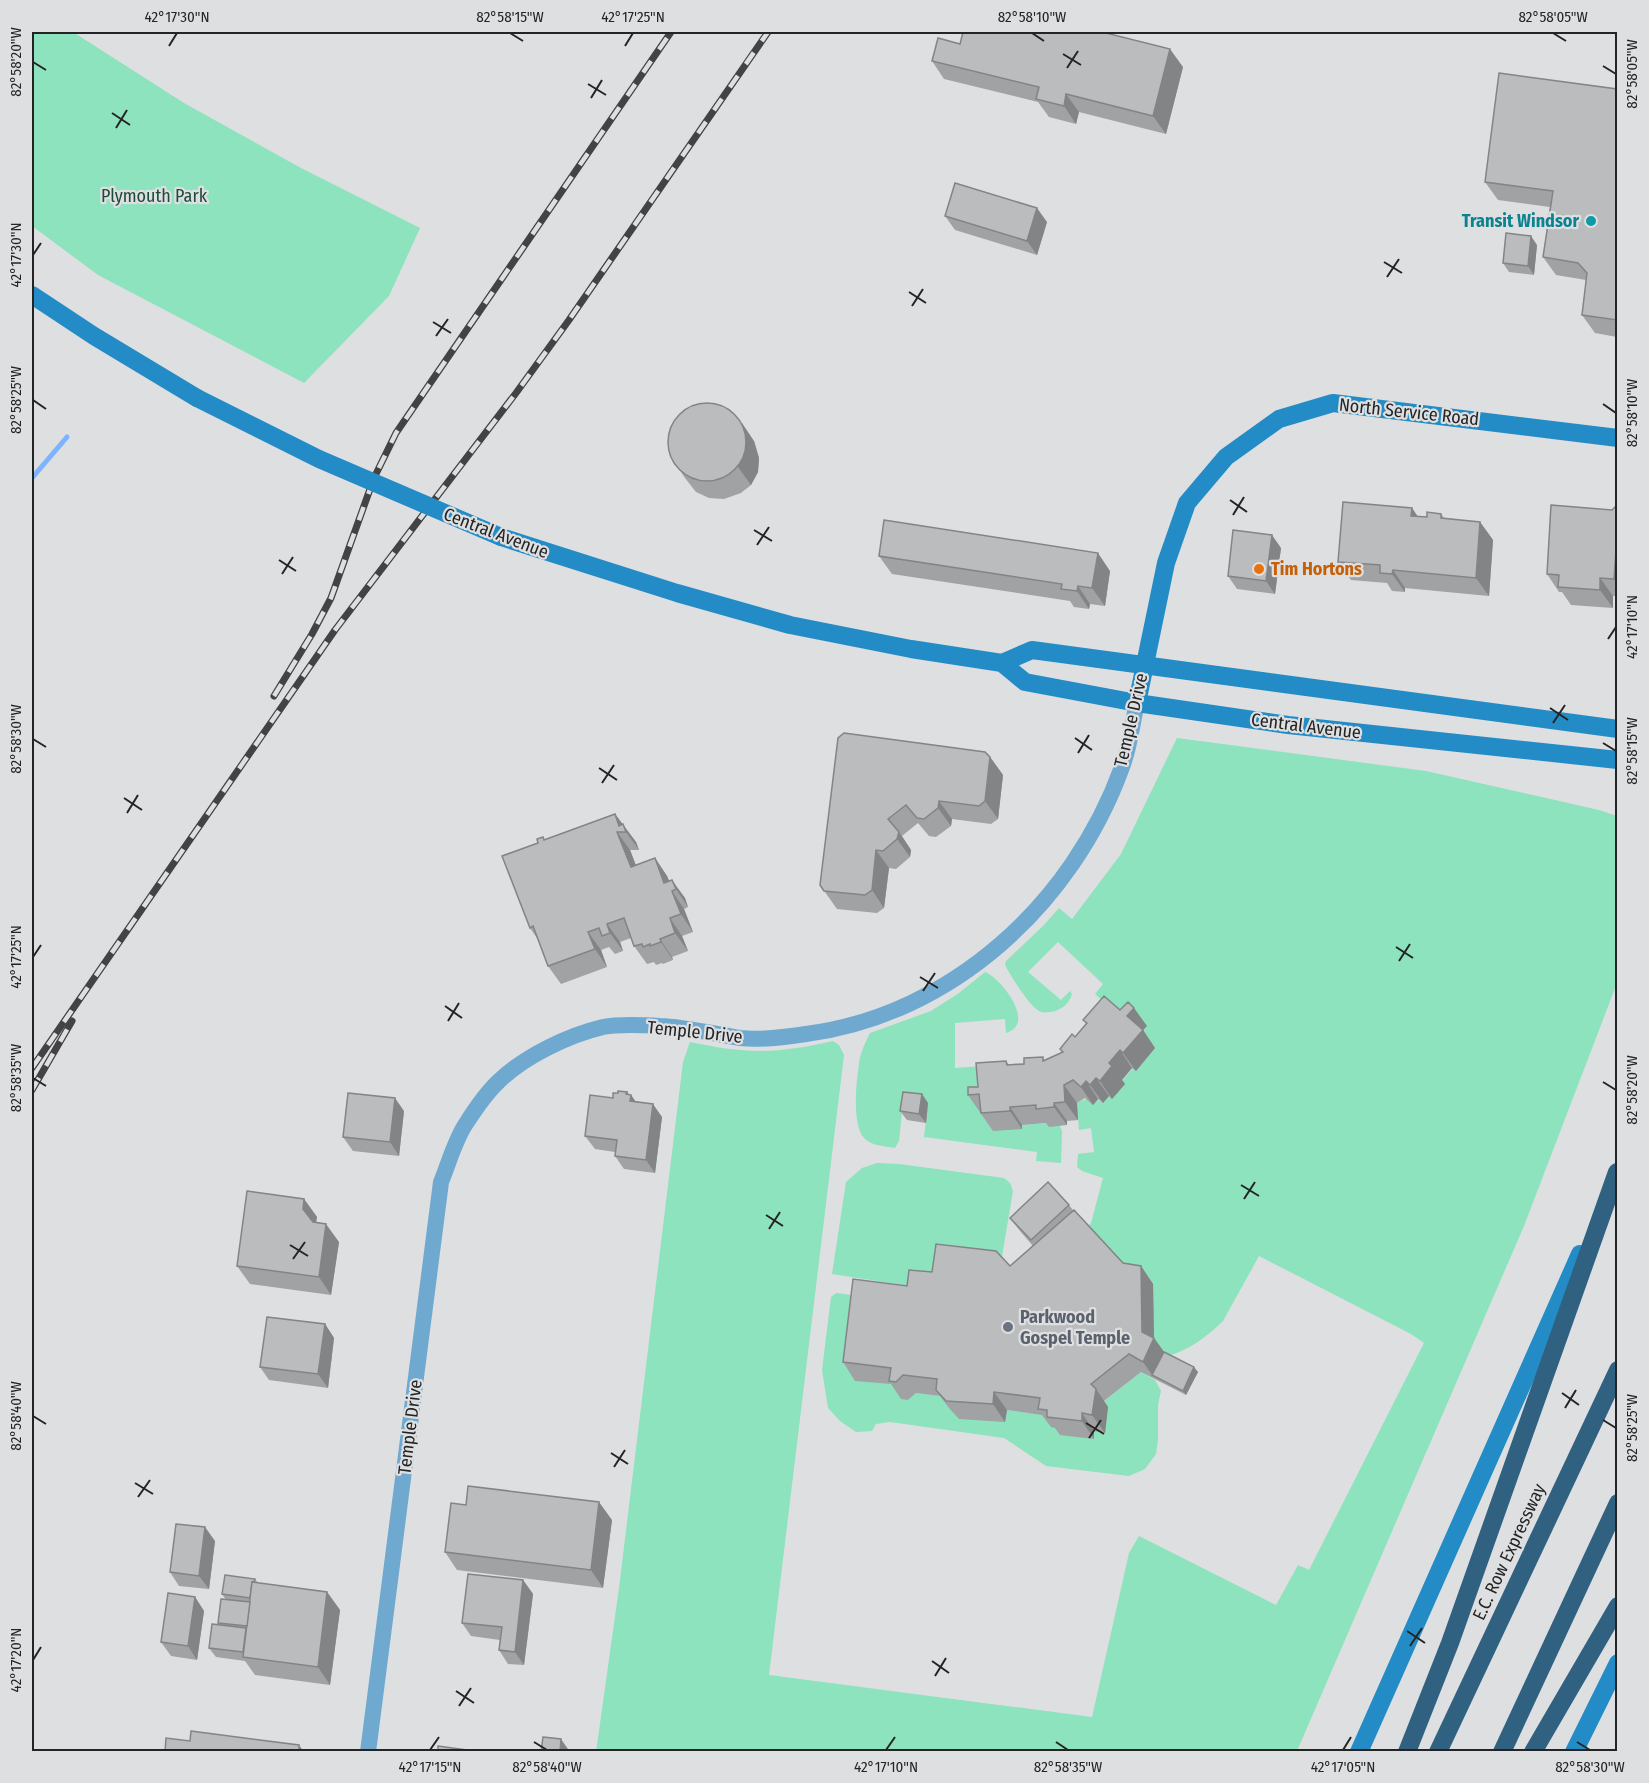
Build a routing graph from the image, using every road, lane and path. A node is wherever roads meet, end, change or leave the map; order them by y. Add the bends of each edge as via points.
1 (32, 295) edge
2 (1617, 438) edge
3 (1002, 663) junction
4 (1144, 665) junction
5 (1137, 702) junction
6 (1617, 729) edge
7 (1617, 760) edge
8 (1617, 1171) edge
9 (1617, 1370) edge
10 (1617, 1503) edge
11 (1617, 1606) edge
12 (1617, 1663) edge
13 (368, 1752) edge
14 (1359, 1752) edge
15 (1407, 1752) edge
16 (1438, 1752) edge
17 (1502, 1752) edge
18 (1533, 1752) edge
19 (1574, 1752) edge

1 - 3 street, Central Avenue, bridge via 197,398 319,459 501,537 790,625
2 - 4 street, North Service Road via 1333,403 1279,418 1227,457 1187,503 1166,563
3 - 4 street via 1032,650
3 - 5 street, Central Avenue via 1025,682
4 - 5 street, Temple Drive
4 - 6 street
5 - 7 street, Central Avenue via 1288,725
5 - 13 street, Temple Drive via 1123,766 1096,827 1064,876 1002,945 955,979 907,1006 854,1024 806,1034 743,1038 661,1026 604,1027 544,1048 499,1081 465,1123 441,1182
8 - 14 street
8 - 15 highway via 1450,1643
9 - 16 highway, E.C. Row Expressway
10 - 17 highway
11 - 18 highway
12 - 19 street

